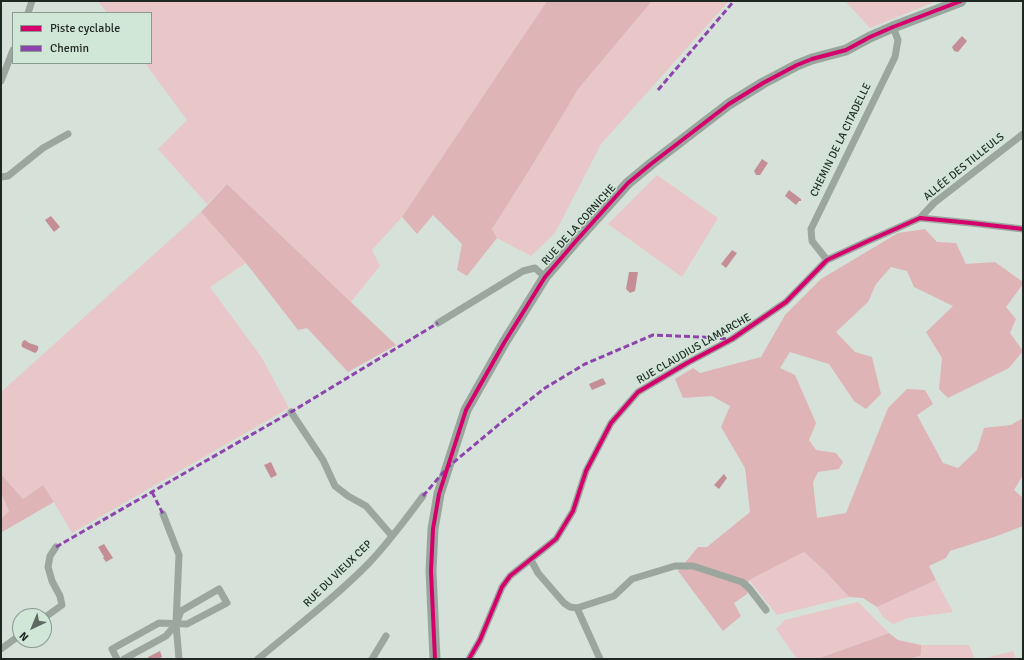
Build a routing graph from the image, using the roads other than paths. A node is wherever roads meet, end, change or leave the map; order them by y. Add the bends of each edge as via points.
1 (32, 1) edge
2 (961, 1) edge
3 (28, 12) edge
4 (893, 27) junction
5 (12, 53) edge
6 (1, 81) edge
7 (68, 134) dead end
8 (1023, 134) edge
9 (1, 177) edge
10 (920, 218) junction
11 (1023, 229) edge
12 (827, 260) junction
13 (545, 277) junction
14 (438, 323) dead end
15 (290, 412) dead end
16 (423, 496) dead end
17 (163, 514) dead end
18 (392, 536) junction
19 (56, 547) dead end
20 (530, 560) junction
21 (577, 608) junction
22 (766, 610) dead end
23 (52, 612) edge
24 (176, 624) junction
25 (386, 636) dead end
26 (12, 641) edge
27 (1, 649) edge
28 (117, 659) edge
29 (124, 659) edge
30 (179, 659) edge
31 (258, 659) edge
32 (372, 659) edge
33 (435, 659) edge
34 (469, 659) edge
35 (600, 659) edge

1 - 3 street
2 - 4 main road, RUE DE LA CORNICHE
4 - 12 street, CHEMIN DE LA CITADELLE via 898,40 895,57 810,229 812,241
4 - 13 main road, RUE DE LA CORNICHE via 846,50 797,65 763,82 729,104 628,184
5 - 6 street
7 - 9 street via 43,148 8,176
8 - 10 street, ALLÉE DES TILLEULS via 934,203
10 - 11 street, RUE CLAUDIUS LAMARCHE
10 - 12 street, RUE CLAUDIUS LAMARCHE
12 - 20 street, RUE CLAUDIUS LAMARCHE via 786,302 732,339 638,392 611,423 586,471 573,511 556,539
13 - 14 street via 534,268 523,271
13 - 33 main road, RUE DE LA CORNICHE via 466,410 439,494 433,529 431,571
15 - 18 street via 323,460 335,486 366,506
16 - 18 street, RUE DU VIEUX CEP
17 - 24 street via 179,554
18 - 31 street, RUE DU VIEUX CEP via 369,563 324,605
19 - 23 street via 50,556 48,567 62,605
20 - 21 street via 564,603
20 - 34 street, RUE CLAUDIUS LAMARCHE via 510,576 502,587 480,640
21 - 22 street via 614,596 632,579 675,566 693,566 742,582 750,588
21 - 35 street
24 - 24 street via 187,624 227,603 219,589 181,611
24 - 28 street via 159,623 112,649
24 - 29 street via 166,636
24 - 30 street
25 - 32 street
26 - 27 street

